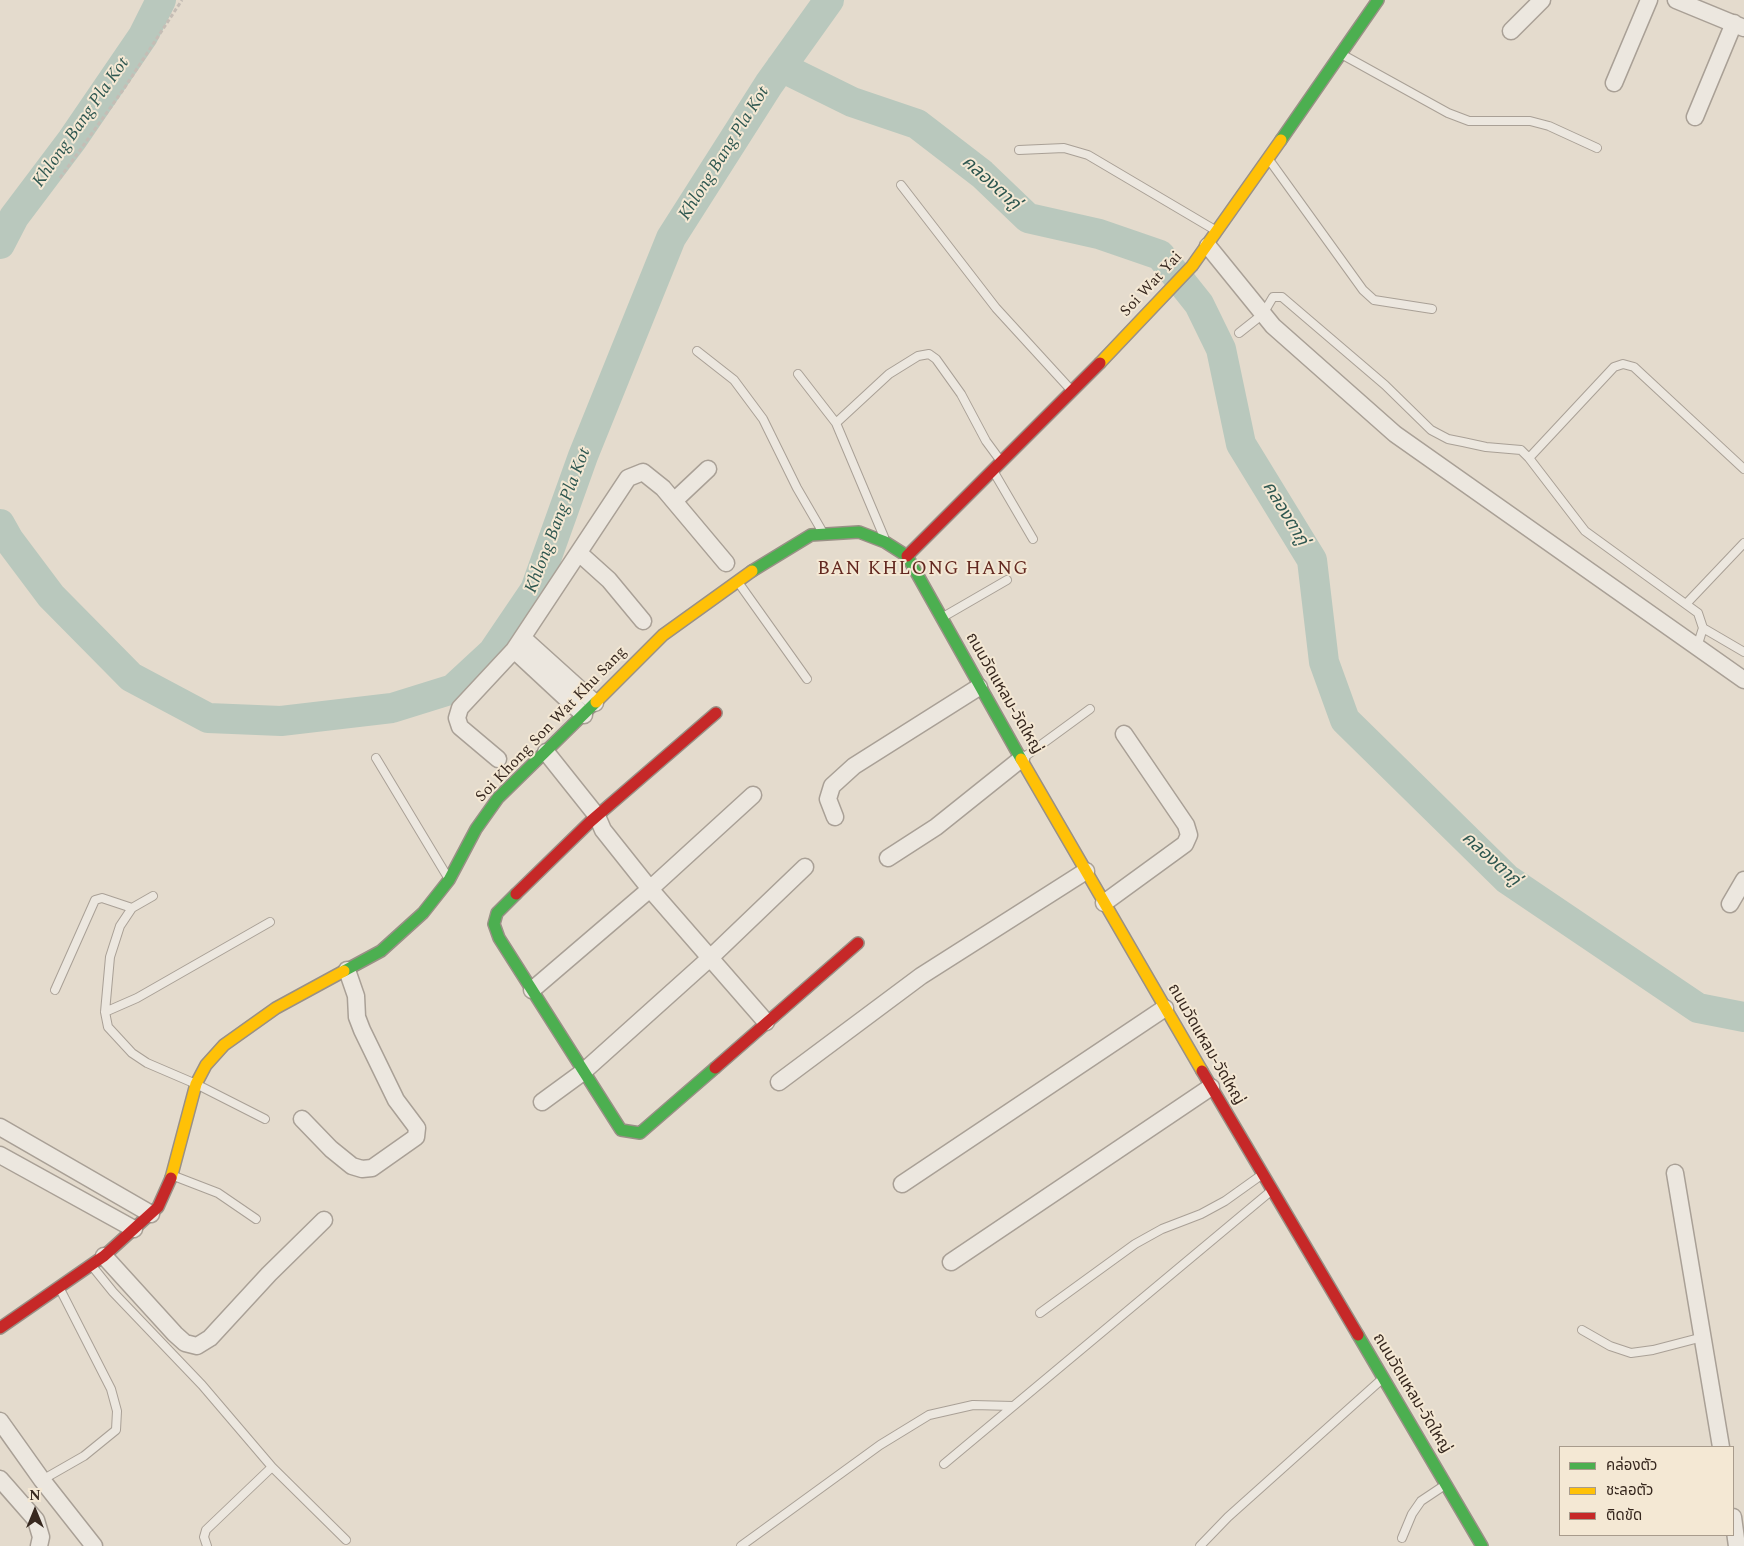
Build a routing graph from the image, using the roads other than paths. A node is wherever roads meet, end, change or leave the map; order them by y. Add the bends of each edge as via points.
1 (1378, 0) edge
2 (1542, 0) edge
3 (1649, 0) edge
4 (1676, 0) edge
5 (1739, 25) edge
6 (1511, 31) dead end
7 (1341, 54) junction
8 (1614, 84) dead end
9 (1695, 117) dead end
10 (1597, 148) dead end
11 (1019, 150) dead end
12 (1269, 159) junction
13 (901, 185) dead end
14 (1218, 232) junction
15 (1208, 246) junction
16 (1432, 309) dead end
17 (1264, 314) junction
18 (1239, 333) dead end
19 (697, 351) dead end
20 (798, 374) dead end
21 (1072, 392) junction
22 (836, 423) junction
23 (1529, 458) junction
24 (997, 467) junction
25 (708, 469) dead end
26 (1744, 469) edge
27 (674, 500) junction
28 (823, 533) junction
29 (1033, 539) dead end
30 (886, 542) junction
31 (1744, 543) edge
32 (579, 553) junction
33 (907, 556) junction
34 (726, 563) dead end
35 (737, 580) junction
36 (1007, 580) dead end
37 (1686, 604) junction
38 (941, 618) junction
39 (643, 621) dead end
40 (1703, 628) junction
41 (519, 644) junction
42 (1697, 647) junction
43 (1744, 652) edge
44 (807, 678) dead end
45 (1744, 680) edge
46 (979, 687) junction
47 (589, 709) junction
48 (1090, 709) dead end
49 (716, 713) dead end
50 (1124, 734) dead end
51 (542, 756) junction
52 (376, 758) dead end
53 (498, 759) dead end
54 (1021, 759) junction
55 (753, 794) dead end
56 (835, 818) dead end
57 (597, 822) junction
58 (888, 858) dead end
59 (805, 867) dead end
60 (1086, 871) junction
61 (449, 880) junction
62 (1744, 880) edge
63 (650, 889) junction
64 (153, 896) dead end
65 (1104, 902) junction
66 (1730, 904) dead end
67 (132, 908) junction
68 (270, 922) dead end
69 (858, 943) dead end
70 (710, 958) junction
71 (347, 970) junction
72 (55, 990) dead end
73 (532, 990) junction
74 (1165, 1008) junction
75 (105, 1012) junction
76 (766, 1022) junction
77 (583, 1072) junction
78 (779, 1082) dead end
79 (196, 1084) junction
80 (1211, 1087) junction
81 (542, 1102) dead end
82 (265, 1119) dead end
83 (302, 1119) dead end
84 (0, 1127) edge
85 (0, 1155) edge
86 (1676, 1173) dead end
87 (1263, 1174) junction
88 (172, 1175) junction
89 (902, 1184) dead end
90 (1272, 1190) junction
91 (151, 1214) junction
92 (256, 1219) dead end
93 (324, 1220) dead end
94 (134, 1229) junction
95 (98, 1260) junction
96 (951, 1262) dead end
97 (59, 1288) junction
98 (1040, 1313) dead end
99 (0, 1328) edge
100 (1582, 1330) dead end
101 (1703, 1337) junction
102 (1383, 1379) junction
103 (1013, 1406) junction
104 (0, 1421) edge
105 (1721, 1446) edge
106 (944, 1464) dead end
107 (272, 1467) junction
108 (0, 1479) edge
109 (42, 1480) junction
110 (1446, 1484) junction
111 (1734, 1523) edge
112 (1402, 1538) dead end
113 (346, 1540) dead end
114 (39, 1546) edge
115 (94, 1546) edge
116 (207, 1546) edge
117 (741, 1546) edge
118 (1200, 1546) edge
119 (1482, 1546) edge
120 (1738, 1546) edge

1 - 7 street, Soi Wat Yai
2 - 6 street
3 - 8 street
4 - 5 street
5 - 9 street
7 - 10 lane via 1448,113 1470,121 1530,121
7 - 12 street, Soi Wat Yai
11 - 14 lane via 1064,148 1088,155
12 - 14 street, Soi Wat Yai
12 - 16 lane via 1363,290 1374,300
13 - 21 lane via 996,308
14 - 15 street, Soi Wat Yai
15 - 17 street
15 - 21 street, Soi Wat Yai
17 - 18 lane
17 - 23 lane via 1273,297 1282,297 1385,385 1431,430 1448,439 1486,448 1521,450
17 - 42 street via 1273,326 1395,434
19 - 28 lane via 734,380 763,419
20 - 22 lane
21 - 24 street, Soi Wat Yai
22 - 24 lane via 890,374 918,356 928,354 936,359 961,394
22 - 30 lane
23 - 26 lane via 1614,367 1623,364 1634,366
23 - 37 lane via 1584,531
24 - 29 lane
24 - 33 street, Soi Wat Yai
25 - 27 street
27 - 32 street via 643,472 628,478
27 - 34 street
28 - 30 street, Soi Khong Son Wat Khu Sang via 859,532
28 - 35 street, Soi Khong Son Wat Khu Sang via 811,535
30 - 33 street, Soi Khong Son Wat Khu Sang
31 - 37 lane
32 - 39 street via 609,580
32 - 41 street
33 - 38 street, ถนนวัดแหลม-วัดใหญ่
35 - 44 lane
35 - 47 street, Soi Khong Son Wat Khu Sang via 663,635
36 - 38 lane
37 - 40 lane via 1698,613
38 - 46 street, ถนนวัดแหลม-วัดใหญ่
40 - 42 lane
40 - 43 lane
41 - 47 street
41 - 53 street via 460,708 457,718 460,727
42 - 45 street
46 - 54 street, ถนนวัดแหลม-วัดใหญ่
46 - 56 street via 854,766 832,786 828,799
47 - 51 street, Soi Khong Son Wat Khu Sang
48 - 54 lane
49 - 57 street
50 - 65 street via 1186,825 1189,835 1185,844
51 - 57 street
51 - 61 street, Soi Khong Son Wat Khu Sang via 498,798 476,829
52 - 61 lane
54 - 58 street via 936,826
54 - 60 street, ถนนวัดแหลม-วัดใหญ่
55 - 63 street
57 - 63 street
57 - 73 street via 497,914 494,924 500,938
59 - 70 street
60 - 65 street, ถนนวัดแหลม-วัดใหญ่
60 - 78 street via 921,976
61 - 71 street, Soi Khong Son Wat Khu Sang via 424,913 381,951
62 - 66 street
63 - 70 street
63 - 73 street
64 - 67 lane
65 - 74 street, ถนนวัดแหลม-วัดใหญ่
67 - 72 lane via 102,898 96,900
67 - 75 lane via 120,926 110,957
68 - 75 lane via 138,998
69 - 76 street
70 - 76 street
70 - 77 street
71 - 79 street, Soi Khong Son Wat Khu Sang via 276,1008 224,1045 206,1065
71 - 83 street via 362,1030 396,1100 417,1128 416,1137 372,1168 362,1170 331,1149
73 - 77 street
74 - 80 street, ถนนวัดแหลม-วัดใหญ่
74 - 89 street
75 - 79 lane via 108,1027 132,1053
76 - 77 street via 640,1133 622,1130
77 - 81 street
79 - 82 lane
79 - 88 street, Soi Khong Son Wat Khu Sang
80 - 87 street, ถนนวัดแหลม-วัดใหญ่
80 - 96 street
84 - 91 street
85 - 94 street
86 - 101 street
87 - 90 street, ถนนวัดแหลม-วัดใหญ่
87 - 98 lane via 1225,1201 1135,1244
88 - 91 street, Soi Khong Son Wat Khu Sang via 158,1207
88 - 92 lane via 218,1193
90 - 102 street, ถนนวัดแหลม-วัดใหญ่
90 - 103 lane
91 - 94 street, Soi Khong Son Wat Khu Sang
93 - 95 street via 210,1338 197,1346 185,1343
94 - 95 street, Soi Khong Son Wat Khu Sang
95 - 97 street, Soi Khong Son Wat Khu Sang
95 - 107 lane via 113,1292 202,1385
97 - 99 street, Soi Khong Son Wat Khu Sang
97 - 109 lane via 111,1389 117,1411 116,1430 84,1456
100 - 101 lane via 1610,1346 1631,1353
101 - 105 street
102 - 110 street, ถนนวัดแหลม-วัดใหญ่
102 - 118 lane via 1228,1517
103 - 106 lane
103 - 117 lane via 973,1406 929,1415 880,1445
104 - 109 street
107 - 113 lane
107 - 116 lane via 206,1530
108 - 114 street via 36,1520 41,1537
109 - 115 street
110 - 112 lane via 1421,1501
110 - 119 street, ถนนวัดแหลม-วัดใหญ่
111 - 120 street

